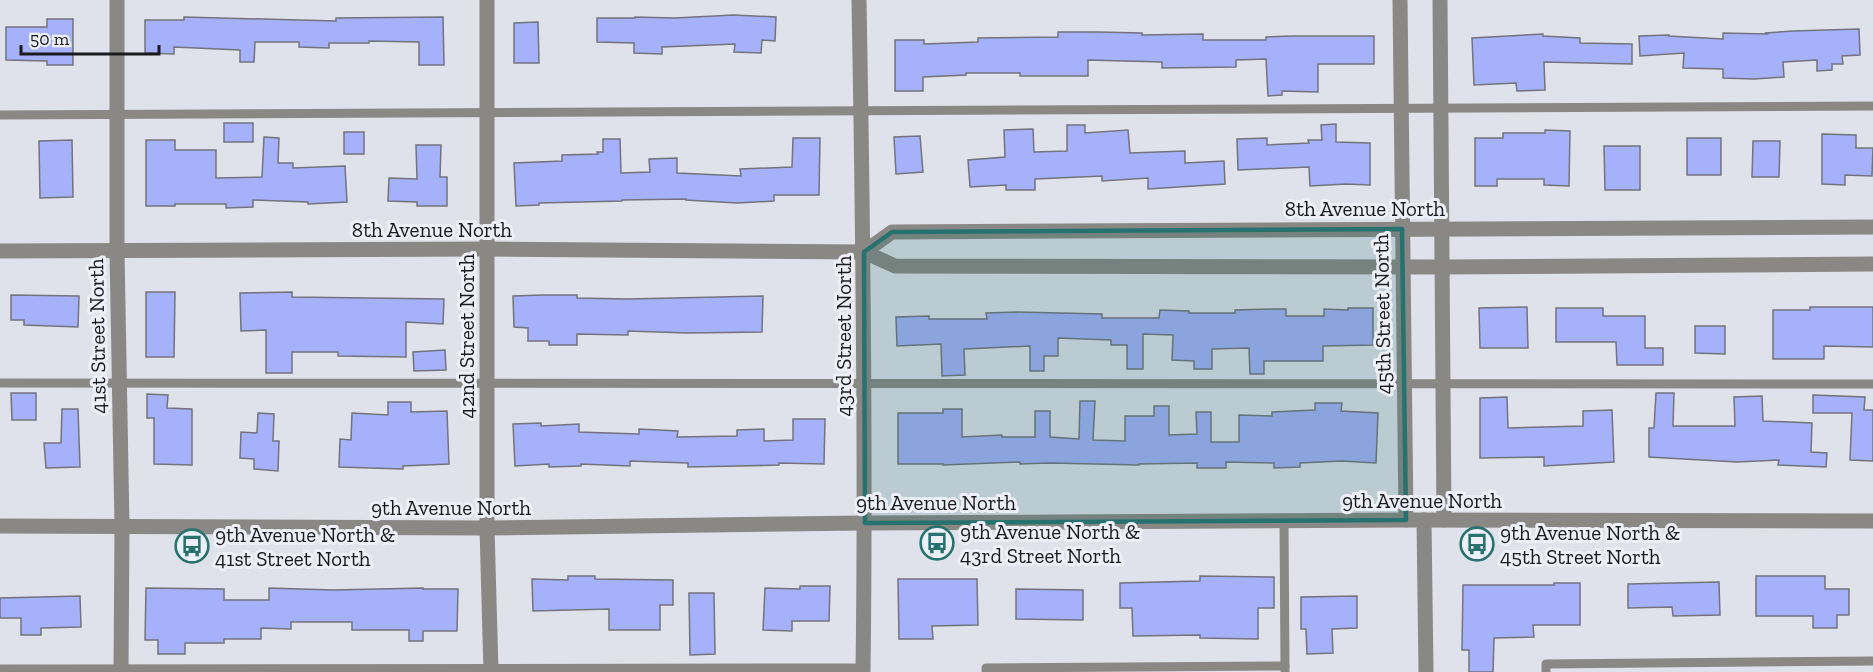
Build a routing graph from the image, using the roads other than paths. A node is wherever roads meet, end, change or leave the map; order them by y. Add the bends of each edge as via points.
1 (117, 0) edge
2 (487, 0) edge
3 (859, 0) edge
4 (1400, 0) edge
5 (1440, 0) edge
6 (1873, 106) edge
7 (1401, 108) junction
8 (1440, 108) junction
9 (861, 109) junction
10 (487, 112) junction
11 (117, 113) junction
12 (0, 115) edge
13 (1873, 227) edge
14 (1402, 229) junction
15 (1441, 229) junction
16 (487, 249) junction
17 (0, 251) edge
18 (117, 251) junction
19 (864, 252) junction
20 (1873, 264) edge
21 (1402, 266) junction
22 (1441, 267) junction
23 (0, 383) edge
24 (119, 383) junction
25 (487, 383) junction
26 (864, 383) junction
27 (1873, 384) edge
28 (1404, 385) junction
29 (1443, 385) junction
30 (1406, 520) junction
31 (1424, 520) junction
32 (1444, 520) junction
33 (1284, 521) junction
34 (1873, 521) edge
35 (865, 523) junction
36 (0, 526) edge
37 (122, 526) junction
38 (487, 528) junction
39 (1873, 662) edge
40 (0, 669) edge
41 (1285, 669) edge
42 (491, 670) edge
43 (863, 670) edge
44 (121, 671) edge
45 (986, 672) edge
46 (1426, 672) edge
47 (1546, 672) edge

1 - 11 street, 41st Street North
2 - 10 street, 42nd Street North
3 - 9 street, 43rd Street North
4 - 7 street, 45th Street North
5 - 8 street
6 - 8 lane
7 - 8 lane
7 - 9 lane
7 - 14 street, 45th Street North
8 - 15 street
9 - 10 lane
9 - 19 street, 43rd Street North
10 - 11 lane
10 - 16 street, 42nd Street North
11 - 12 lane
11 - 18 street, 41st Street North
13 - 15 street, 8th Avenue North
14 - 15 street, 8th Avenue North
14 - 19 street, 8th Avenue North via 892,232
14 - 21 street, 45th Street North
15 - 22 street
16 - 18 street, 8th Avenue North
16 - 19 street, 8th Avenue North
16 - 25 street, 42nd Street North
17 - 18 street, 8th Avenue North
18 - 24 street, 41st Street North
19 - 21 street, 8th Avenue North via 895,266
19 - 26 street, 43rd Street North
20 - 22 street, 8th Avenue North
21 - 22 street, 8th Avenue North
21 - 28 street, 45th Street North
22 - 29 street
23 - 24 lane
24 - 25 lane
24 - 37 street, 41st Street North
25 - 26 lane
25 - 38 street, 42nd Street North
26 - 28 lane
26 - 35 street, 43rd Street North
27 - 29 lane
28 - 29 lane
28 - 30 street, 45th Street North
29 - 32 street
30 - 31 street, 9th Avenue North
30 - 33 street, 9th Avenue North
31 - 32 street, 9th Avenue North
31 - 46 street
32 - 34 street, 9th Avenue North
33 - 35 street, 9th Avenue North
33 - 41 lane
35 - 38 street, 9th Avenue North
35 - 43 street, 43rd Street North
36 - 37 street, 9th Avenue North
37 - 38 street, 9th Avenue North
37 - 44 street, 41st Street North
38 - 42 street, 42nd Street North
39 - 47 lane via 1546,664
40 - 44 lane
41 - 45 lane via 986,668
42 - 43 lane
42 - 44 lane

